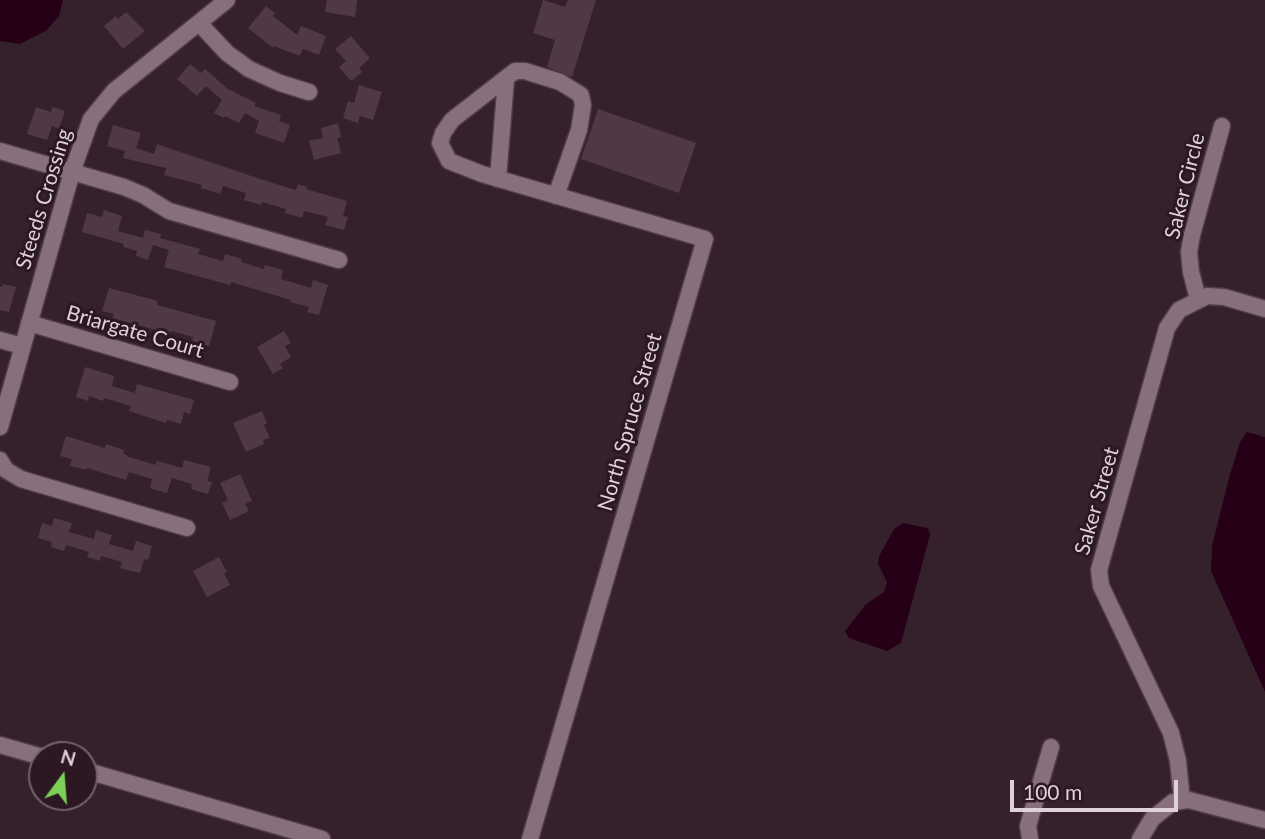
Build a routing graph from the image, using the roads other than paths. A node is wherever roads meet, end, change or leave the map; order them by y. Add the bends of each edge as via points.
1 (227, 0) edge
2 (199, 23) junction
3 (506, 79) junction
4 (309, 92) dead end
5 (1222, 126) dead end
6 (0, 152) edge
7 (72, 172) junction
8 (490, 177) junction
9 (556, 196) junction
10 (339, 260) dead end
11 (1198, 299) junction
12 (1265, 309) edge
13 (29, 323) junction
14 (0, 340) edge
15 (22, 346) junction
16 (230, 382) dead end
17 (0, 427) edge
18 (1, 463) edge
19 (187, 528) dead end
20 (0, 745) edge
21 (1051, 747) dead end
22 (28, 753) edge
23 (98, 774) edge
24 (1182, 801) junction
25 (1265, 820) edge
26 (322, 839) edge
27 (530, 839) edge
28 (1030, 839) edge
29 (1140, 839) edge

1 - 2 street, Steeds Crossing
2 - 4 street via 249,69
2 - 7 street, Steeds Crossing via 104,100 87,128
3 - 8 street
3 - 8 street, North Spruce Street via 452,120 440,143 449,161
3 - 9 street via 515,71 525,71 560,82 581,95 579,130
5 - 11 street, Saker Circle via 1189,252
6 - 7 street
7 - 10 street via 135,191 169,211
7 - 13 street, Steeds Crossing
8 - 9 street, North Spruce Street
9 - 27 street, North Spruce Street via 705,239
11 - 12 street via 1224,297
11 - 24 street, Saker Street via 1179,310 1167,328 1099,570 1101,586 1171,733
13 - 15 street, Steeds Crossing
13 - 16 street, Briargate Court
14 - 15 street
15 - 17 street, Steeds Crossing
18 - 19 street via 11,474 33,483
20 - 22 street
21 - 28 street via 1028,826
23 - 26 street
24 - 25 street
24 - 29 street via 1163,809

